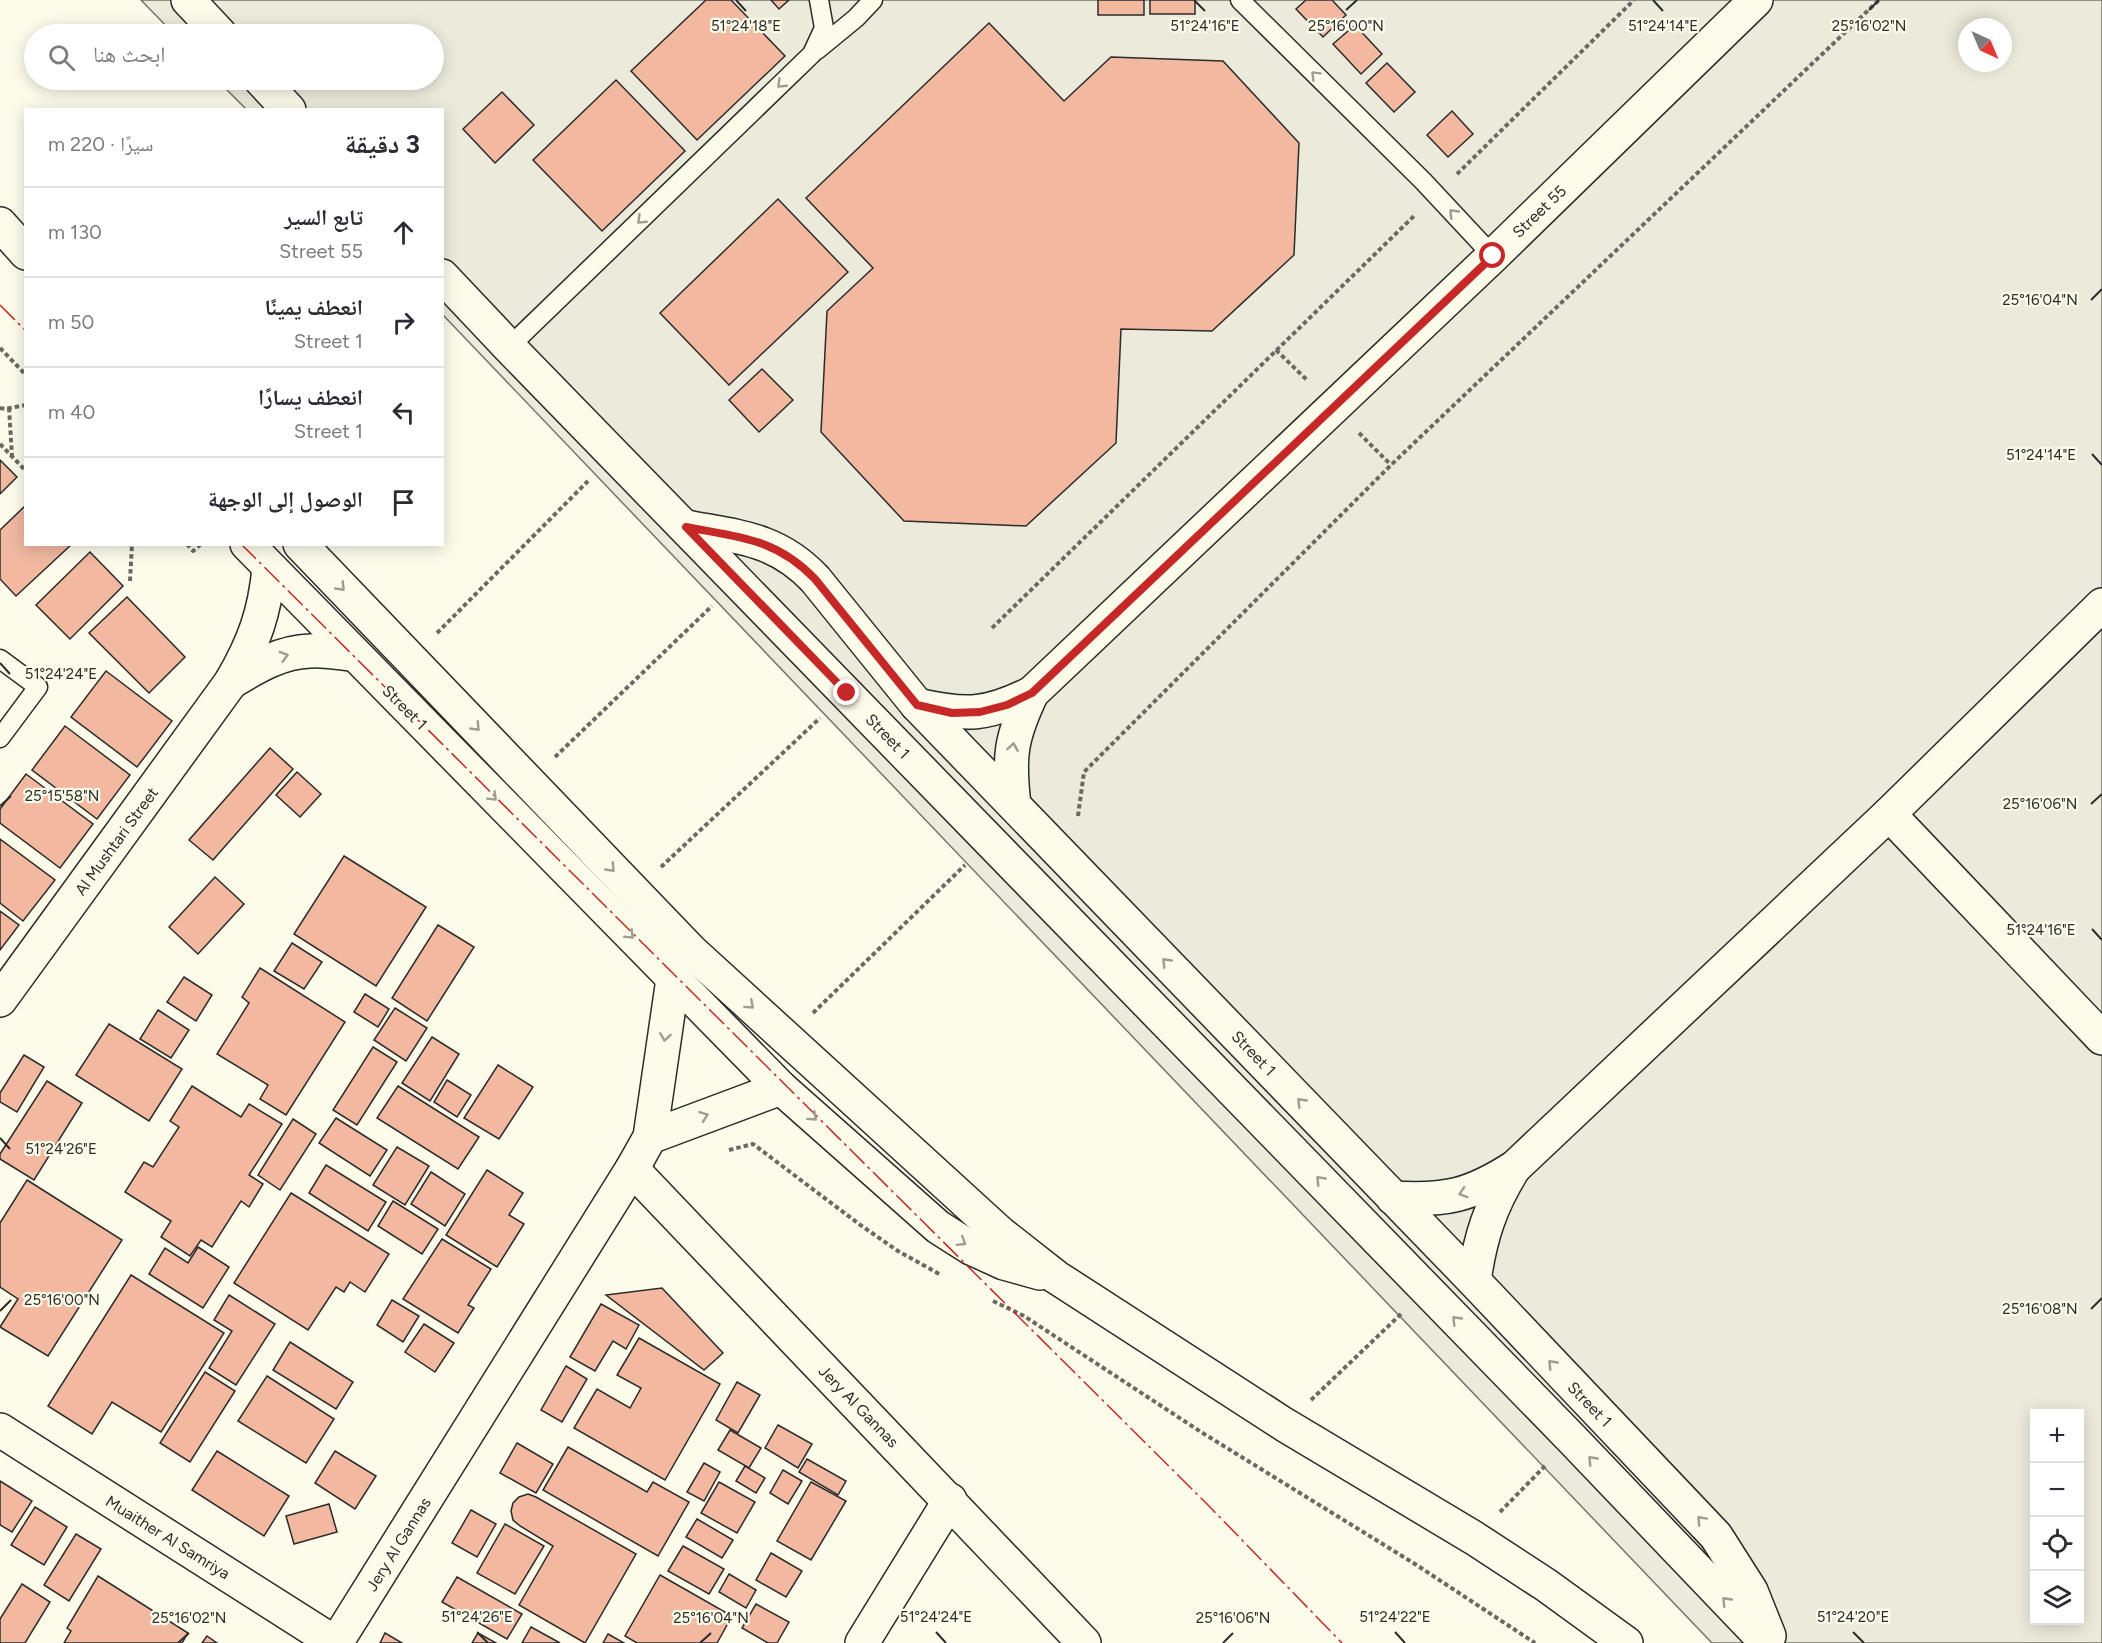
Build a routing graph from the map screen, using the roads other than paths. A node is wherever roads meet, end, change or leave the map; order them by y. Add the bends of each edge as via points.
1 (188, 0) edge
2 (819, 0) edge
3 (873, 0) edge
4 (1240, 0) edge
5 (1756, 0) edge
6 (211, 24) edge
7 (812, 54) junction
8 (270, 90) edge
9 (287, 108) edge
10 (0, 224) edge
11 (24, 251) edge
12 (1493, 256) junction
13 (444, 278) edge
14 (509, 347) junction
15 (686, 527) junction
16 (249, 546) edge
17 (302, 546) edge
18 (269, 568) junction
19 (2102, 605) edge
20 (352, 654) junction
21 (0, 659) edge
22 (231, 682) junction
23 (1032, 693) junction
24 (917, 705) junction
25 (0, 738) edge
26 (1014, 805) junction
27 (1888, 814) junction
28 (673, 979) junction
29 (0, 1000) edge
30 (2102, 1038) edge
31 (781, 1088) junction
32 (650, 1137) junction
33 (1515, 1167) junction
34 (633, 1170) junction
35 (1393, 1198) junction
36 (1056, 1277) junction
37 (1474, 1281) junction
38 (0, 1430) edge
39 (950, 1500) junction
40 (335, 1643) edge
41 (862, 1643) edge
42 (1084, 1643) edge
43 (1626, 1643) edge
44 (1767, 1643) edge
45 (1772, 1643) edge

1 - 6 street
2 - 7 lane via 824,28
3 - 7 lane
12 -> 4 lane
5 - 12 street, Street 55
7 -> 14 lane
8 - 9 street
10 - 11 street
12 - 23 street, Street 55
13 - 14 street, Street 1
14 - 15 street, Street 1
15 - 24 street, Street 1 via 761,542 800,563
44 -> 15 street, Street 1
16 - 18 street, Street 1
17 -> 36 street, Street 1 via 691,951 1000,1233
18 - 20 street, Street 1
18 - 22 street, Al Mushtari Street via 258,627
19 - 27 street
22 -> 20 street, Al Mushtari Street via 269,660 290,654
20 -> 28 street, Street 1
21 - 25 lane via 38,687
22 - 29 street, Al Mushtari Street
23 - 24 street, Street 55 via 980,712 952,713
26 -> 23 street, Street 55 via 1011,747
24 - 26 street, Street 1
35 -> 26 street, Street 1
27 - 30 street
27 - 33 street
28 - 31 street, Street 1
28 -> 32 street, Jery Al Gannas
32 -> 31 street
31 -> 36 street, Street 1 via 938,1227 1004,1263
32 - 34 street, Jery Al Gannas
33 -> 35 street via 1488,1184 1457,1195 1425,1200
33 - 37 street via 1486,1221
34 - 39 street, Jery Al Gannas
34 - 40 street, Jery Al Gannas
35 - 37 street, Street 1
36 - 43 street, Street 1 via 1285,1425 1474,1538
45 -> 37 street, Street 1 via 1751,1591 1716,1536
38 - 40 street, Muaither Al Samriya
39 - 41 street
39 - 42 street, Jery Al Gannas

